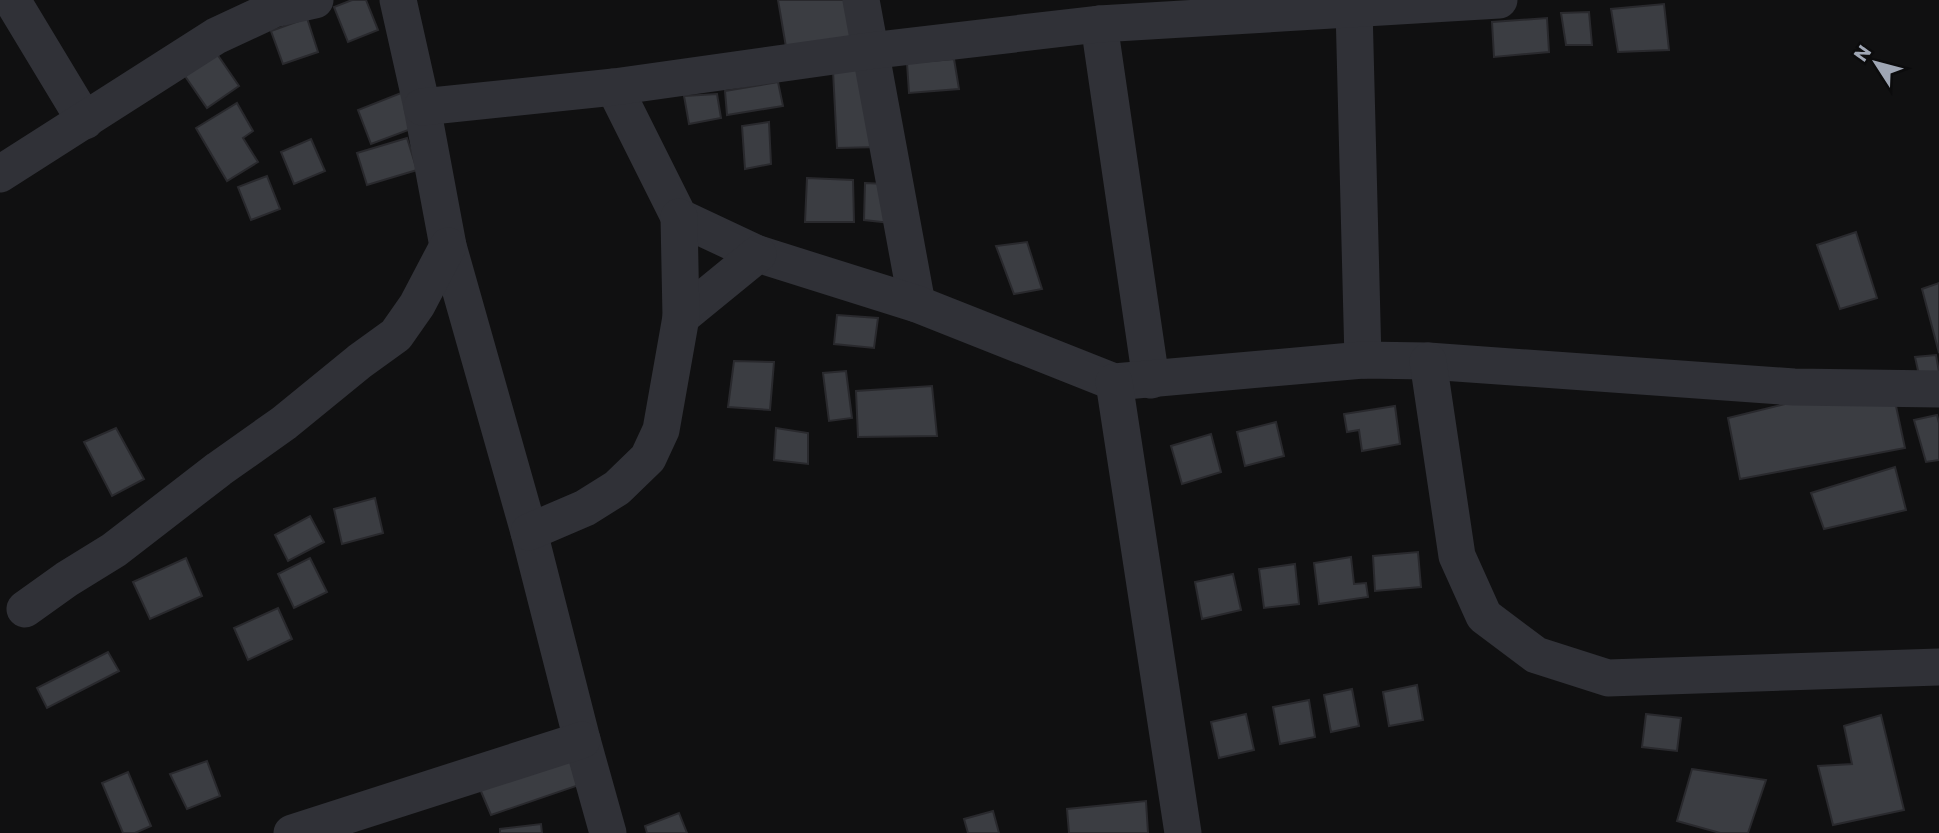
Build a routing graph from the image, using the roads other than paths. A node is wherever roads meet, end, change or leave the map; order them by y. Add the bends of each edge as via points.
1 (12, 0) edge
2 (315, 0) edge
3 (398, 0) edge
4 (861, 0) edge
5 (1499, 0) edge
6 (1354, 8) junction
7 (1099, 24) junction
8 (869, 51) junction
9 (614, 87) junction
10 (422, 107) junction
11 (85, 121) junction
12 (0, 174) edge
13 (679, 217) junction
14 (449, 246) junction
15 (758, 254) junction
16 (916, 304) junction
17 (681, 317) junction
18 (1363, 360) junction
19 (1428, 361) junction
20 (1151, 380) junction
21 (1114, 382) junction
22 (1939, 389) edge
23 (529, 532) junction
24 (25, 609) dead end
25 (1939, 667) edge
26 (582, 740) junction
27 (292, 833) edge
28 (608, 833) edge
29 (1182, 833) edge

1 - 11 street
2 - 11 street via 274,9 216,36
3 - 10 street
4 - 8 street
5 - 6 street
6 - 7 street
6 - 18 street
7 - 8 street
7 - 20 street
8 - 9 street
8 - 16 street
9 - 10 street
9 - 13 street
10 - 14 street
11 - 12 street
13 - 15 street
13 - 17 street
14 - 23 street
14 - 24 street via 396,335 114,550
15 - 16 street
15 - 17 street
16 - 21 street
17 - 23 street via 661,430 648,458 617,488 585,508
18 - 19 street
18 - 20 street
19 - 22 street via 1794,387
19 - 25 street via 1457,556 1484,616 1535,655 1608,678
20 - 21 street
21 - 29 street
23 - 26 street
26 - 27 street
26 - 28 street

